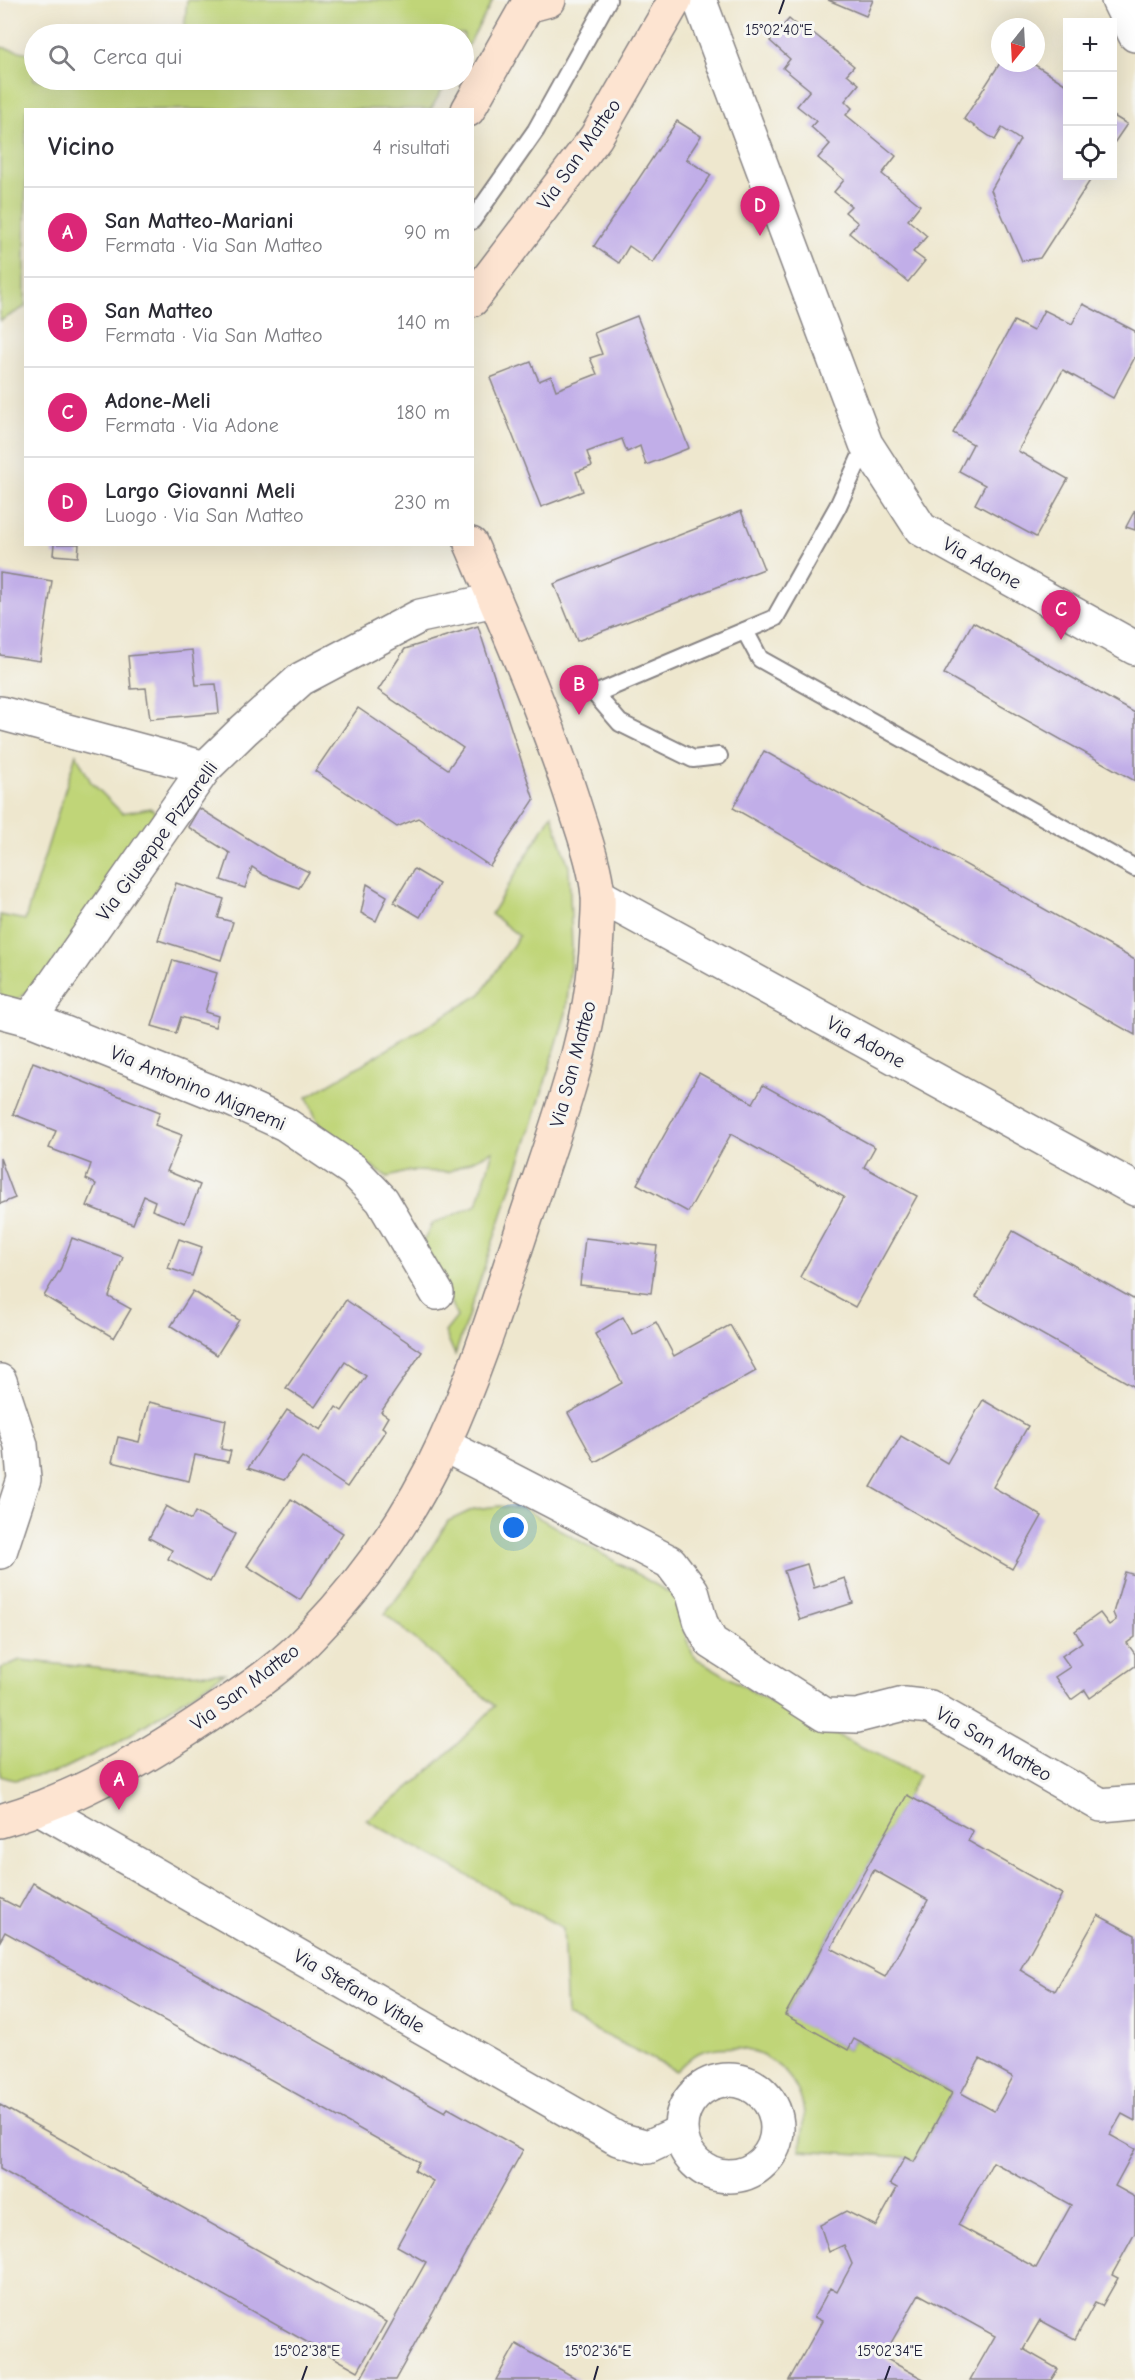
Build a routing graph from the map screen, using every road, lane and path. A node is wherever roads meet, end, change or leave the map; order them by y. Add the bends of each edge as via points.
1 (549, 0) edge
2 (608, 0) edge
3 (675, 0) edge
4 (697, 0) edge
5 (1118, 0) edge
6 (1135, 35) edge
7 (469, 108) edge
8 (474, 218) edge
9 (474, 297) edge
10 (867, 444) junction
11 (472, 546) edge
12 (495, 600) junction
13 (745, 631) junction
14 (1129, 638) edge
15 (0, 713) edge
16 (719, 756) dead end
17 (205, 768) junction
18 (1135, 868) edge
19 (598, 894) junction
20 (15, 1015) edge
21 (1135, 1189) edge
22 (437, 1293) dead end
23 (0, 1381) edge
24 (444, 1445) junction
25 (0, 1552) edge
26 (1135, 1802) edge
27 (41, 1809) junction
28 (0, 1821) edge
29 (680, 2132) dead end

1 - 7 street via 527,6
2 - 8 lane via 536,130
3 - 9 street, Via San Matteo via 596,137
4 - 10 street, Via Adone
5 - 6 street
10 - 13 lane via 838,506 775,618
10 - 14 street, Via Adone via 921,529
11 - 12 street, Via San Matteo
12 - 17 street, Via Giuseppe Pizzarelli via 420,616 301,679
12 - 19 street, Via San Matteo via 560,759
13 - 16 lane via 595,694 620,723 693,759
13 - 18 lane via 760,659
15 - 17 street
17 - 20 street, Via Giuseppe Pizzarelli
19 - 21 street, Via Adone
19 - 24 street, Via San Matteo via 596,957 585,1032 521,1231
20 - 22 street, Via Antonino Mignemi via 285,1124 353,1170 382,1200
23 - 25 street via 21,1445 24,1479
24 - 26 street, Via San Matteo via 670,1562 692,1591 711,1642 825,1715 857,1716 904,1704 930,1707 1101,1805
24 - 27 street, Via San Matteo via 386,1544 309,1639 255,1684 165,1746
27 - 28 street, Via San Matteo
27 - 29 street, Via Stefano Vitale via 618,2139 648,2147

